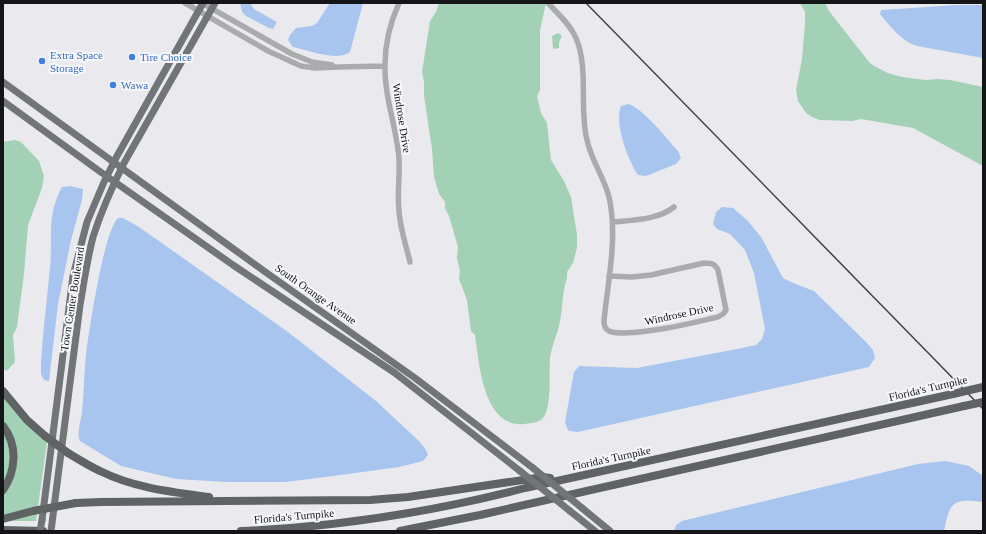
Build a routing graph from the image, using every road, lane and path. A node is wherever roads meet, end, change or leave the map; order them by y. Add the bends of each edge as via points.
1 (185, 3) edge
2 (203, 3) edge
3 (399, 3) edge
4 (548, 3) edge
5 (214, 6) edge
6 (199, 11) junction
7 (208, 16) junction
8 (272, 43) junction
9 (268, 51) junction
10 (385, 66) junction
11 (338, 67) junction
12 (3, 82) edge
13 (3, 101) edge
14 (114, 163) junction
15 (121, 168) junction
16 (107, 176) junction
17 (115, 182) junction
18 (674, 207) dead end
19 (613, 222) junction
20 (410, 262) dead end
21 (609, 276) junction
22 (983, 387) edge
23 (4, 393) edge
24 (983, 402) edge
25 (3, 426) edge
26 (567, 479) junction
27 (3, 490) edge
28 (258, 501) junction
29 (3, 519) edge
30 (3, 530) edge
31 (42, 531) edge
32 (51, 531) edge
33 (241, 531) edge
34 (401, 531) edge
35 (595, 531) edge
36 (610, 531) edge

1 - 6 street
2 - 5 street
2 - 6 main road, Town Center Boulevard
3 - 10 street, Windrose Drive via 387,39
4 - 19 street, Windrose Drive via 577,39 581,53 587,140 592,158 605,184
5 - 7 main road, Town Center Boulevard
5 - 8 street
6 - 7 street
6 - 14 main road, Town Center Boulevard
7 - 9 street
7 - 15 main road, Town Center Boulevard
8 - 9 street
8 - 11 street via 312,62
9 - 11 street via 301,66
10 - 11 street
10 - 20 street, Windrose Drive via 399,160 399,213
12 - 14 main road, South Orange Avenue
13 - 16 main road, South Orange Avenue
14 - 15 main road, South Orange Avenue
14 - 16 main road, Town Center Boulevard
15 - 17 main road, Town Center Boulevard
15 - 36 main road, South Orange Avenue, bridge via 416,378
16 - 17 main road, South Orange Avenue
16 - 31 main road, Town Center Boulevard, bridge via 87,222 73,276
17 - 32 main road, Town Center Boulevard via 93,237 85,270
17 - 35 main road, South Orange Avenue, bridge via 264,287 395,373
18 - 19 street via 647,218
19 - 21 street, Windrose Drive
21 - 21 street, Windrose Drive via 651,275 710,263 718,270 726,310 718,317 662,329 615,333 608,331 604,321
22 - 26 highway, Florida's Turnpike, bridge
23 - 28 highway, bridge via 45,436 99,471 156,490
24 - 34 highway, bridge
25 - 27 highway via 10,438 14,459 11,475
26 - 28 highway via 543,477 408,497 370,500
26 - 33 highway, Florida's Turnpike via 477,500 386,517
28 - 29 highway, bridge via 101,502 33,511
30 - 31 highway

